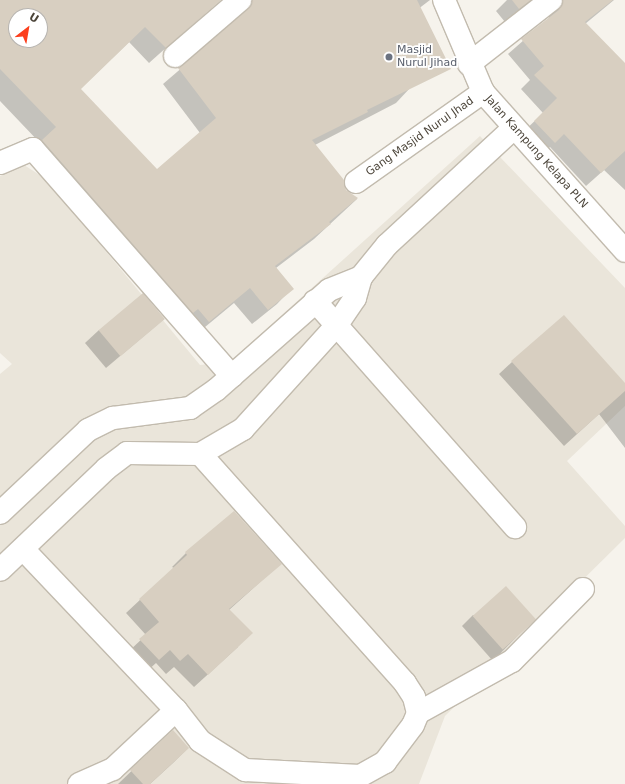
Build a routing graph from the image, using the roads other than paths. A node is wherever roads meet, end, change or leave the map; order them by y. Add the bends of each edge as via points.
1 (240, 0) edge
2 (444, 0) edge
3 (552, 0) edge
4 (175, 56) dead end
5 (469, 64) junction
6 (483, 92) junction
7 (514, 128) junction
8 (0, 163) edge
9 (356, 182) dead end
10 (625, 251) edge
11 (361, 277) junction
12 (315, 301) junction
13 (336, 326) junction
14 (232, 376) junction
15 (200, 454) junction
16 (0, 513) edge
17 (515, 527) dead end
18 (23, 549) junction
19 (0, 570) edge
20 (583, 589) dead end
21 (176, 710) junction
22 (418, 713) junction
23 (243, 777) edge
24 (328, 780) edge
25 (79, 784) edge

1 - 4 street
2 - 5 street, Jalan Kampung Kelapa PLN
3 - 5 street
5 - 6 street, Jalan Kampung Kelapa PLN
6 - 7 street, Jalan Kampung Kelapa PLN
6 - 9 street, Gang Masjid Nurul Jhad
7 - 10 street, Jalan Kampung Kelapa PLN
7 - 11 street via 387,245
8 - 14 street via 33,149
11 - 12 street via 329,290
11 - 13 street via 355,298
12 - 13 street
12 - 14 street
13 - 15 street via 243,429
13 - 17 street
14 - 16 street via 190,408 113,418 88,430
15 - 18 street via 127,453 106,469
15 - 22 street via 405,683 414,697
18 - 19 street
18 - 21 street
20 - 22 street via 512,661
21 - 23 street via 200,741
21 - 25 street via 113,769
22 - 24 street via 413,725 385,762 360,776
23 - 24 street

